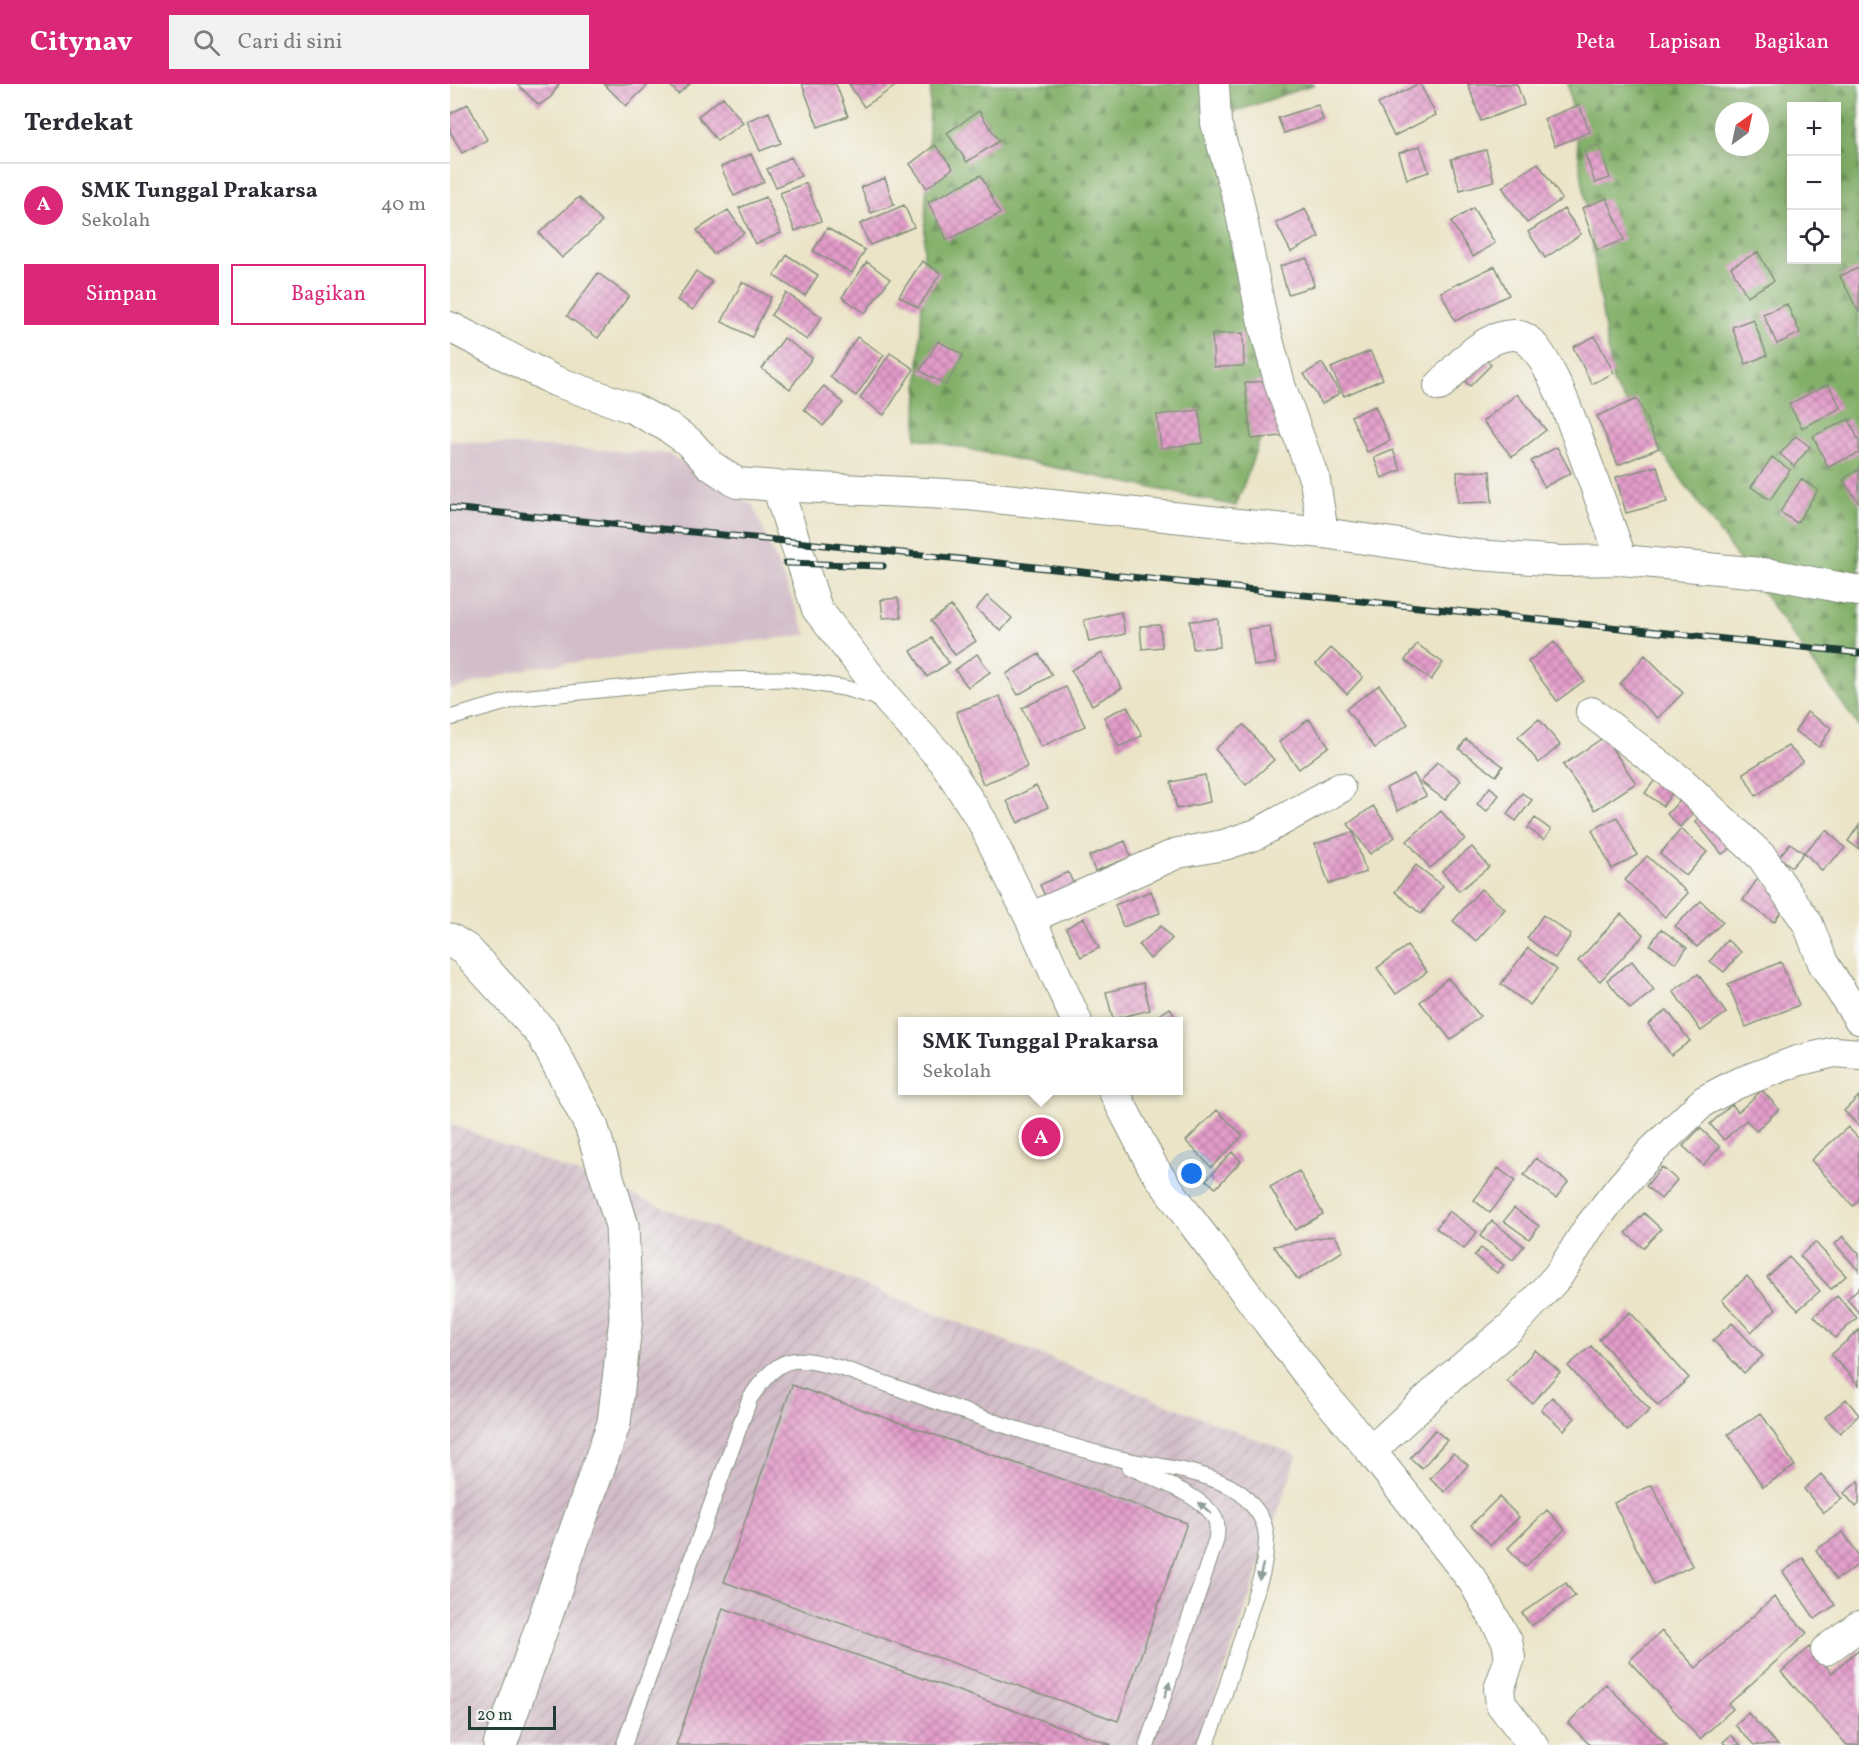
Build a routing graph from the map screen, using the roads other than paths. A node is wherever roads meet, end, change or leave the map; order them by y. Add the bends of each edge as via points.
1 (1214, 84) edge
2 (450, 327) edge
3 (1439, 386) dead end
4 (777, 486) junction
5 (1323, 533) junction
6 (1622, 560) junction
7 (1859, 591) edge
8 (889, 701) junction
9 (1591, 712) dead end
10 (450, 718) edge
11 (1340, 788) dead end
12 (1030, 918) junction
13 (450, 940) edge
14 (1075, 1017) edge
15 (1859, 1019) edge
16 (1859, 1054) edge
17 (1116, 1095) edge
18 (1371, 1451) junction
19 (1106, 1456) junction
20 (1859, 1626) edge
21 (1826, 1650) dead end
22 (500, 1745) edge
23 (624, 1745) edge
24 (1147, 1745) edge
25 (1206, 1745) edge
26 (1533, 1745) edge

1 - 5 street via 1216,123 1238,199 1262,318 1281,388 1315,481
2 - 4 street via 555,381 622,404 668,427 710,465 737,483
3 - 6 street via 1474,351 1499,337 1515,334 1534,347 1567,407
4 - 5 street via 968,495
4 - 8 street via 817,609
5 - 6 street via 1477,555 1561,561
6 - 7 street via 1771,574
8 - 10 lane via 844,688 786,679 700,680 520,698
8 - 12 street via 943,760 982,821
9 - 15 street via 1682,782 1762,857 1808,924 1824,963
11 - 12 street via 1257,834 1178,853
12 - 14 street
13 - 22 street via 466,950 543,1034 591,1125 622,1227 626,1318 614,1423
16 - 18 street via 1835,1052 1797,1061 1704,1101 1620,1188 1558,1276 1510,1327
17 - 18 street via 1153,1167 1189,1218
18 - 26 street via 1473,1581 1493,1615 1507,1641 1510,1658 1499,1689 1501,1704
19 - 23 lane via 1038,1437 844,1369 789,1360 777,1366 750,1398
24 -> 19 lane via 1216,1540 1217,1523 1201,1503
19 -> 25 lane via 1212,1478 1240,1493 1261,1515 1267,1535 1262,1573
20 - 21 street

